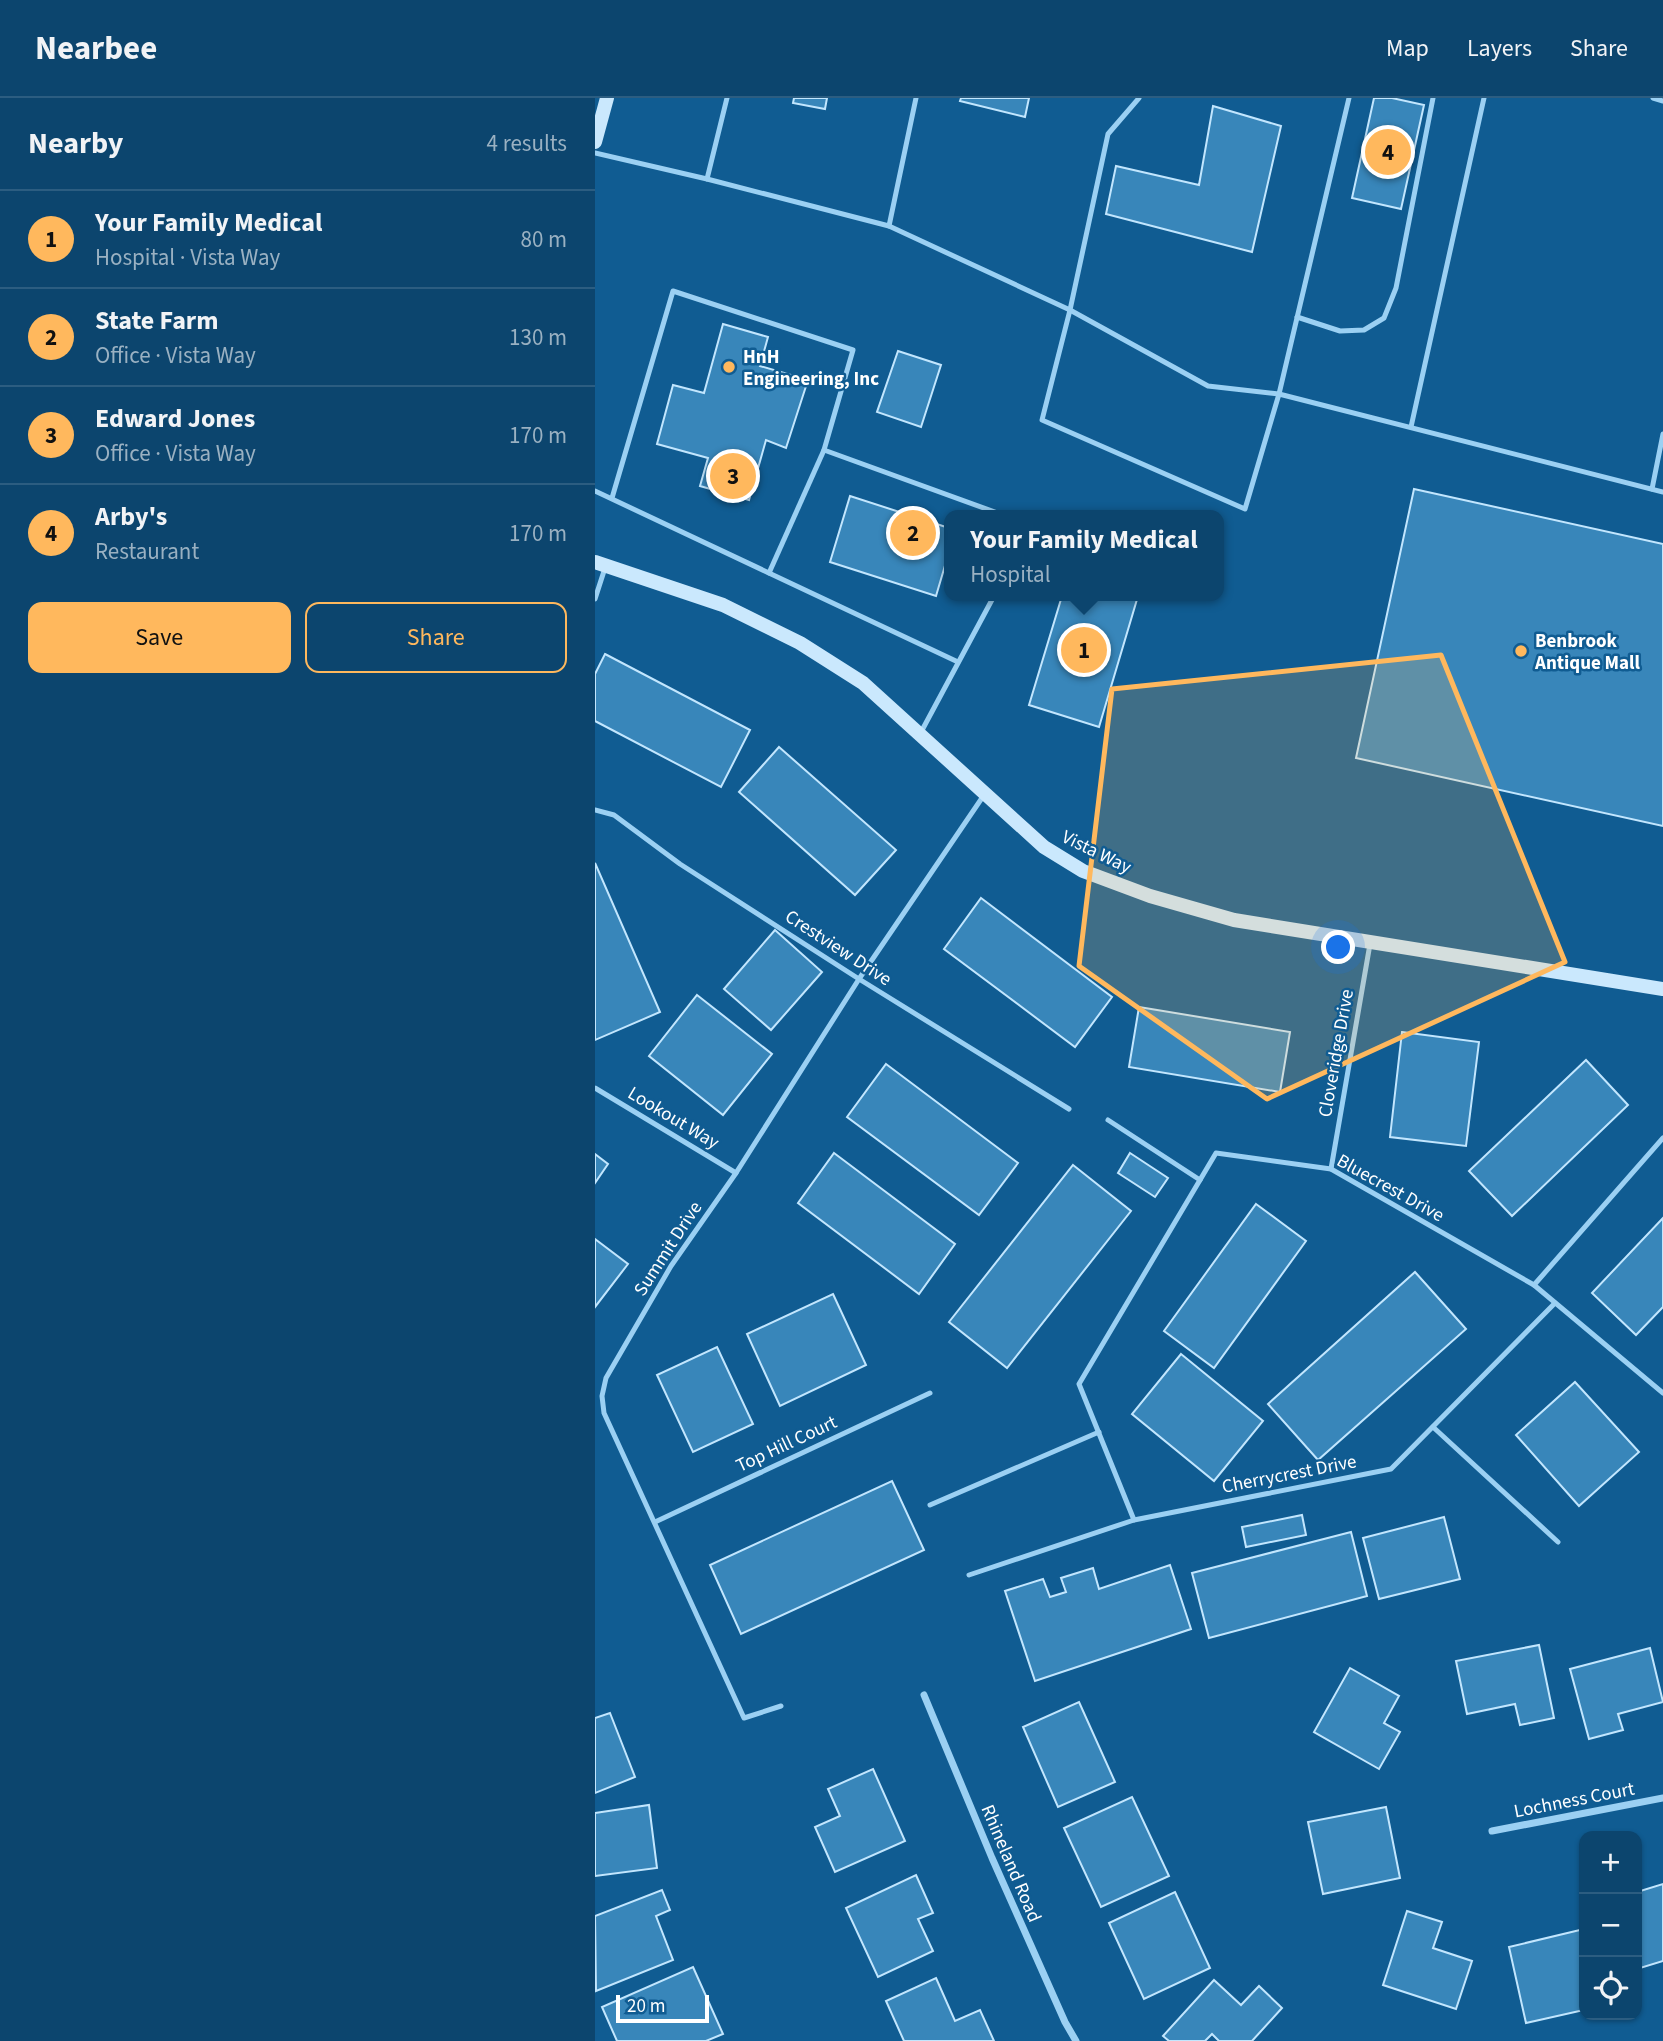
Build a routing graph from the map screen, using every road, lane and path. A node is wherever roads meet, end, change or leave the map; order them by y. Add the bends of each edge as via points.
1 (727, 98) edge
2 (916, 98) edge
3 (1139, 98) edge
4 (1349, 98) edge
5 (1433, 98) edge
6 (1484, 98) edge
7 (1653, 98) edge
8 (1663, 101) edge
9 (602, 102) edge
10 (595, 142) edge
11 (595, 153) edge
12 (706, 179) junction
13 (889, 226) junction
14 (1070, 310) junction
15 (1297, 317) junction
16 (1279, 394) junction
17 (1411, 427) junction
18 (1663, 433) edge
19 (824, 450) junction
20 (1652, 489) junction
21 (595, 491) edge
22 (1663, 492) edge
23 (612, 498) junction
24 (989, 510) edge
25 (600, 563) edge
26 (769, 573) junction
27 (595, 599) edge
28 (990, 601) edge
29 (958, 662) junction
30 (920, 734) junction
31 (984, 795) junction
32 (595, 810) edge
33 (1371, 943) junction
34 (859, 979) junction
35 (1663, 989) edge
36 (595, 1088) edge
37 (1069, 1108) dead end
38 (1108, 1120) dead end
39 (1663, 1138) edge
40 (1331, 1169) junction
41 (736, 1173) junction
42 (1200, 1180) junction
43 (1534, 1286) junction
44 (1555, 1303) junction
45 (930, 1393) dead end
46 (1663, 1393) edge
47 (1433, 1427) junction
48 (1099, 1432) junction
49 (930, 1505) dead end
50 (1134, 1520) junction
51 (655, 1522) junction
52 (1558, 1542) dead end
53 (969, 1575) dead end
54 (924, 1695) dead end
55 (781, 1706) dead end
56 (1663, 1798) edge
57 (1492, 1831) dead end
58 (1076, 2041) edge

1 - 12 lane
2 - 13 lane
3 - 14 lane via 1108,134
4 - 15 lane
5 - 15 lane via 1396,288 1384,318 1364,330 1340,331
6 - 17 lane
7 - 8 lane
9 - 10 street
11 - 12 lane
12 - 13 lane
13 - 14 lane
14 - 16 lane via 1208,386
14 - 16 lane via 1042,420 1245,509
15 - 16 lane
16 - 17 lane
17 - 20 lane
18 - 20 lane
19 - 23 lane via 853,350 673,292
19 - 24 lane
19 - 26 lane
20 - 22 lane
21 - 23 lane
23 - 26 lane
25 - 27 lane
25 - 30 street, Vista Way via 723,605 800,643 863,683
26 - 29 lane
28 - 29 lane
29 - 30 lane
30 - 31 street, Vista Way
31 - 33 street, Vista Way via 1044,847 1083,871 1234,920
31 - 34 lane, Summit Drive
32 - 34 lane, Crestview Drive via 614,816
33 - 35 street, Vista Way
33 - 40 lane, Cloveridge Drive
34 - 37 lane, Crestview Drive
34 - 41 lane, Summit Drive
36 - 41 lane, Lookout Way
38 - 42 lane
39 - 43 lane
40 - 42 lane, Bluecrest Drive via 1216,1153
40 - 43 lane, Bluecrest Drive
41 - 51 lane, Summit Drive via 671,1266 606,1378 604,1413
42 - 48 lane, Bluecrest Drive via 1079,1384
43 - 44 lane, Bluecrest Drive
44 - 46 lane, Bluecrest Drive
44 - 47 lane, Cherrycrest Drive
45 - 51 lane, Top Hill Court
47 - 50 lane, Cherrycrest Drive via 1391,1469
47 - 52 lane
48 - 49 lane
48 - 50 lane, Bluecrest Drive
50 - 53 lane, Cherrycrest Drive
51 - 55 lane, Summit Drive via 744,1718
54 - 58 street, Rhineland Road
56 - 57 street, Lochness Court

